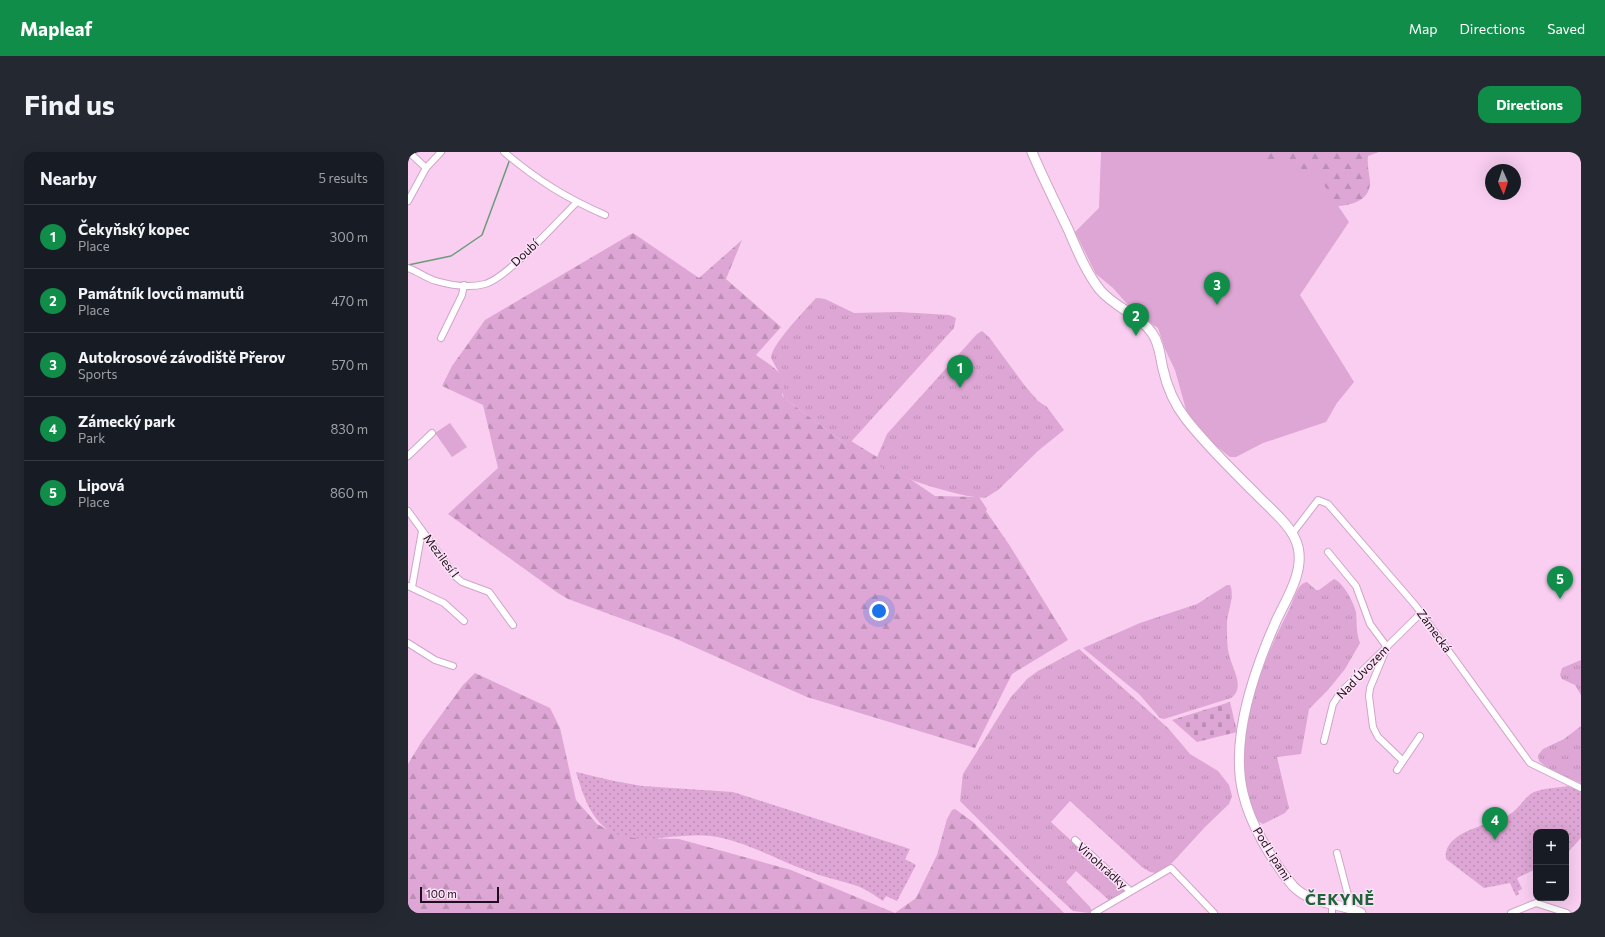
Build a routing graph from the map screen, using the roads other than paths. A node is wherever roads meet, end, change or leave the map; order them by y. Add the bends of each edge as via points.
1 (409, 152) edge
2 (441, 152) edge
3 (504, 152) edge
4 (1032, 152) edge
5 (426, 168) junction
6 (408, 201) edge
7 (576, 202) junction
8 (605, 215) dead end
9 (408, 268) edge
10 (464, 285) junction
11 (441, 338) dead end
12 (432, 432) dead end
13 (408, 456) edge
14 (408, 511) edge
15 (422, 530) junction
16 (1292, 534) junction
17 (1328, 552) dead end
18 (410, 586) edge
19 (1421, 613) junction
20 (464, 621) dead end
21 (513, 625) dead end
22 (408, 643) edge
23 (1387, 647) junction
24 (453, 666) dead end
25 (1420, 736) dead end
26 (1324, 741) dead end
27 (1403, 761) junction
28 (1397, 770) dead end
29 (1581, 788) edge
30 (1075, 840) dead end
31 (1337, 853) dead end
32 (1130, 891) junction
33 (1349, 908) junction
34 (1332, 909) edge
35 (1094, 913) edge
36 (1214, 913) edge
37 (1361, 913) edge
38 (1511, 913) edge
39 (1566, 913) edge

1 - 5 street
2 - 5 street
3 - 7 street via 562,196
4 - 16 main road via 1093,279 1108,298 1142,323 1154,336 1166,383 1182,414
5 - 6 street
7 - 8 street
7 - 10 street, Doubí via 523,256 498,276 486,284
9 - 10 street, Doubí via 435,281
10 - 11 street via 462,295
12 - 13 street
14 - 15 street, Mezilesí I
15 - 18 street, Mezilesí I
15 - 21 street, Mezilesí I via 456,577 462,582 489,592
16 - 19 street, Zámecká via 1318,500 1328,504
16 - 34 main road, Pod Lipami via 1299,551 1298,570 1264,649 1249,699 1240,746 1241,785 1254,825 1289,882 1305,896
17 - 23 street via 1356,586 1370,624
18 - 20 street, Mezilesí I via 444,603
19 - 23 street, Nad Úvozem
19 - 29 street, Zámecká via 1530,762
22 - 24 street via 435,660
23 - 26 street, Nad Úvozem via 1341,692 1333,704
23 - 27 street via 1369,696 1378,737
25 - 27 street
27 - 28 street
30 - 32 street, Vinohrádky
31 - 33 street
32 - 35 street, Vinohrádky
32 - 36 street, Vinohrádky via 1172,868
33 - 34 main road, Pod Lipami
33 - 37 main road, Pod Lipami
38 - 39 street via 1536,903

